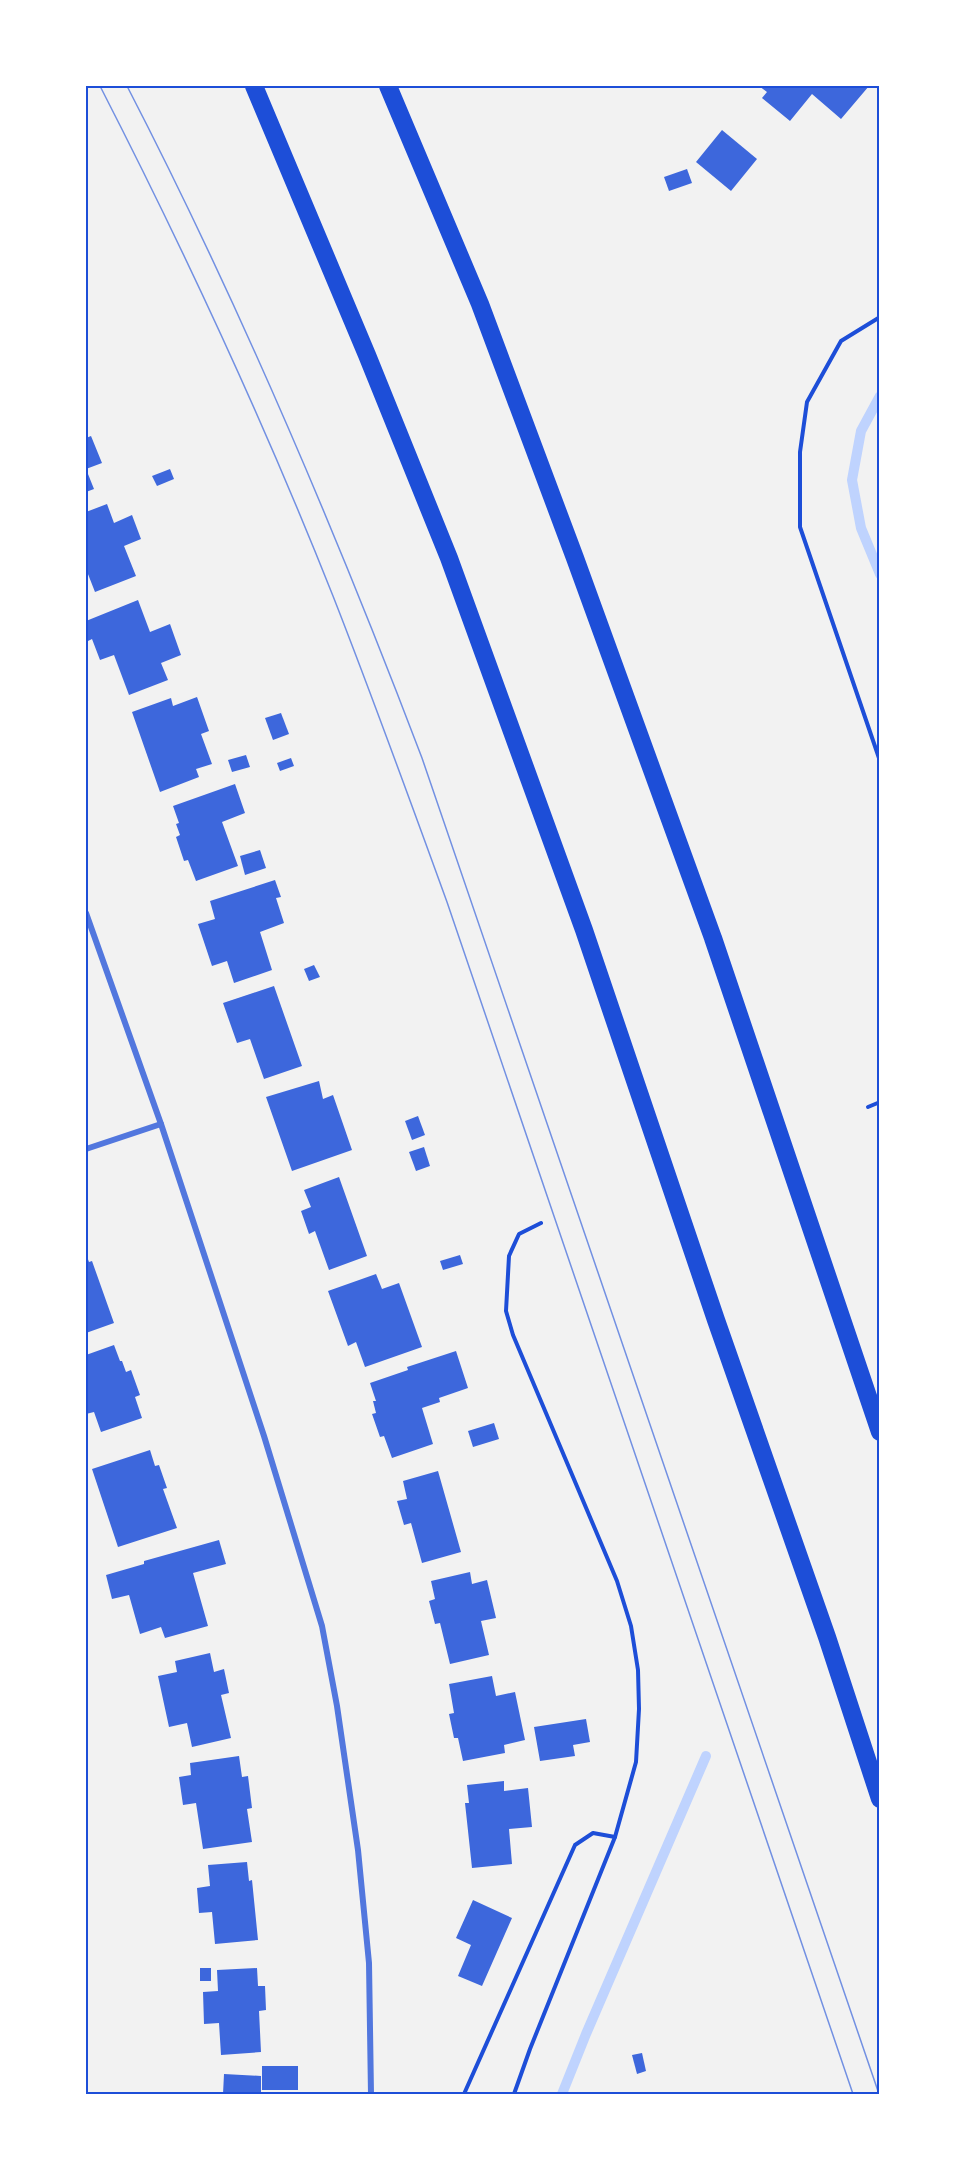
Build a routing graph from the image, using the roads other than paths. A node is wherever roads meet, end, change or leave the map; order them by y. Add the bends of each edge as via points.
1 (254, 86) edge
2 (389, 86) edge
3 (86, 913) edge
4 (161, 1124) junction
5 (86, 1149) edge
6 (879, 1432) edge
7 (879, 1799) edge
8 (371, 2094) edge

1 - 7 highway via 449,558 584,930
2 - 6 highway via 480,304 673,826
3 - 4 street
4 - 5 street
4 - 8 street via 322,1626 358,1850 369,1963

